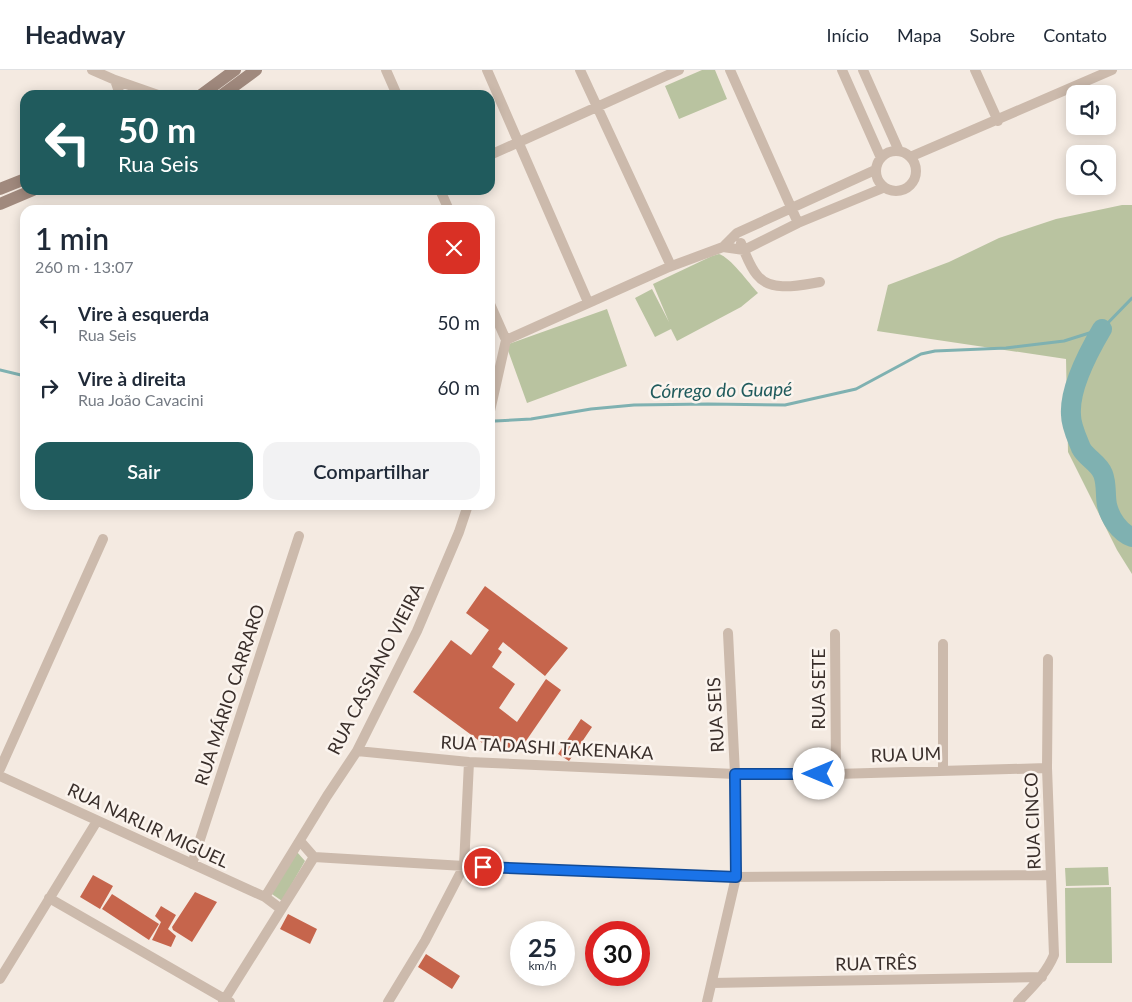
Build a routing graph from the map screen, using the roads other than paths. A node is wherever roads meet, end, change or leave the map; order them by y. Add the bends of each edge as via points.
1 (92, 70) edge
2 (235, 70) edge
3 (256, 70) edge
4 (386, 70) edge
5 (486, 70) edge
6 (580, 70) edge
7 (679, 70) edge
8 (730, 70) edge
9 (842, 70) edge
10 (863, 70) edge
11 (975, 70) edge
12 (1112, 70) edge
13 (115, 80) junction
14 (118, 90) edge
15 (144, 90) edge
16 (208, 90) edge
17 (229, 90) edge
18 (395, 90) edge
19 (596, 108) junction
20 (998, 121) junction
21 (519, 141) junction
22 (899, 151) junction
23 (495, 153) edge
24 (910, 157) junction
25 (881, 158) junction
26 (876, 170) junction
27 (20, 181) edge
28 (884, 188) junction
29 (0, 189) edge
30 (21, 195) edge
31 (0, 204) edge
32 (791, 208) junction
33 (798, 223) junction
34 (737, 233) junction
35 (723, 247) junction
36 (744, 250) junction
37 (671, 266) junction
38 (820, 282) dead end
39 (588, 302) junction
40 (495, 315) edge
41 (506, 340) junction
42 (495, 388) edge
43 (467, 510) edge
44 (299, 536) dead end
45 (103, 539) dead end
46 (728, 633) dead end
47 (835, 634) dead end
48 (943, 644) dead end
49 (1048, 659) dead end
50 (357, 751) junction
51 (469, 762) junction
52 (1047, 768) junction
53 (0, 769) edge
54 (943, 770) junction
55 (735, 774) junction
56 (836, 774) junction
57 (0, 776) edge
58 (96, 821) junction
59 (300, 841) junction
60 (314, 857) junction
61 (192, 864) junction
62 (464, 866) junction
63 (1050, 875) junction
64 (736, 877) junction
65 (49, 898) junction
66 (265, 898) junction
67 (281, 909) junction
68 (1042, 977) junction
69 (0, 979) edge
70 (712, 983) junction
71 (226, 1001) edge
72 (388, 1002) edge
73 (707, 1002) edge
74 (1018, 1002) edge

1 - 13 street
2 - 16 main road
3 - 17 main road
4 - 18 street
5 - 21 street
6 - 19 street
7 - 19 street
8 - 32 street
9 - 25 street
10 - 22 street
11 - 20 street
12 - 20 street
13 - 14 street
13 - 15 street
19 - 21 street
19 - 37 street
20 - 24 street
21 - 23 street
21 - 39 street
22 - 24 street
22 - 25 street
24 - 28 street via 916,169 909,187 896,192
25 - 26 street
26 - 28 street via 876,177
26 - 32 street
27 - 29 main road
28 - 33 street
30 - 31 main road
32 - 33 street
32 - 34 street
33 - 36 street
34 - 35 street
34 - 36 street
35 - 36 street
35 - 37 street
36 - 38 street via 757,275 765,282 788,287
37 - 39 street
39 - 41 street
40 - 41 street
41 - 42 street
43 - 50 street, RUA CASSIANO VIEIRA via 417,631
44 - 61 street, RUA MÁRIO CARRARO
45 - 53 street
46 - 55 street, RUA SEIS
47 - 56 street, RUA SETE
48 - 54 street
49 - 52 street, RUA CINCO
50 - 51 street, RUA TADASHI TAKENAKA
50 - 59 street, RUA CASSIANO VIEIRA
51 - 55 street, RUA TADASHI TAKENAKA
51 - 62 street
52 - 54 street, RUA UM
52 - 63 street, RUA CINCO
54 - 56 street, RUA UM
55 - 56 street, RUA UM
55 - 64 street, RUA SEIS
57 - 58 street, RUA NARLIR MIGUEL
58 - 61 street, RUA NARLIR MIGUEL
58 - 65 street
59 - 60 street
59 - 66 street, RUA CASSIANO VIEIRA
60 - 62 street
60 - 67 street
61 - 66 street, RUA NARLIR MIGUEL
62 - 64 street
62 - 72 street via 425,941
63 - 64 street
63 - 68 street, RUA CINCO via 1054,955
64 - 70 street, RUA SEIS
65 - 69 street
65 - 71 street
66 - 67 street, RUA NARLIR MIGUEL
67 - 71 street
68 - 70 street, RUA TRÊS
68 - 74 street, RUA CINCO
70 - 73 street, RUA SEIS

